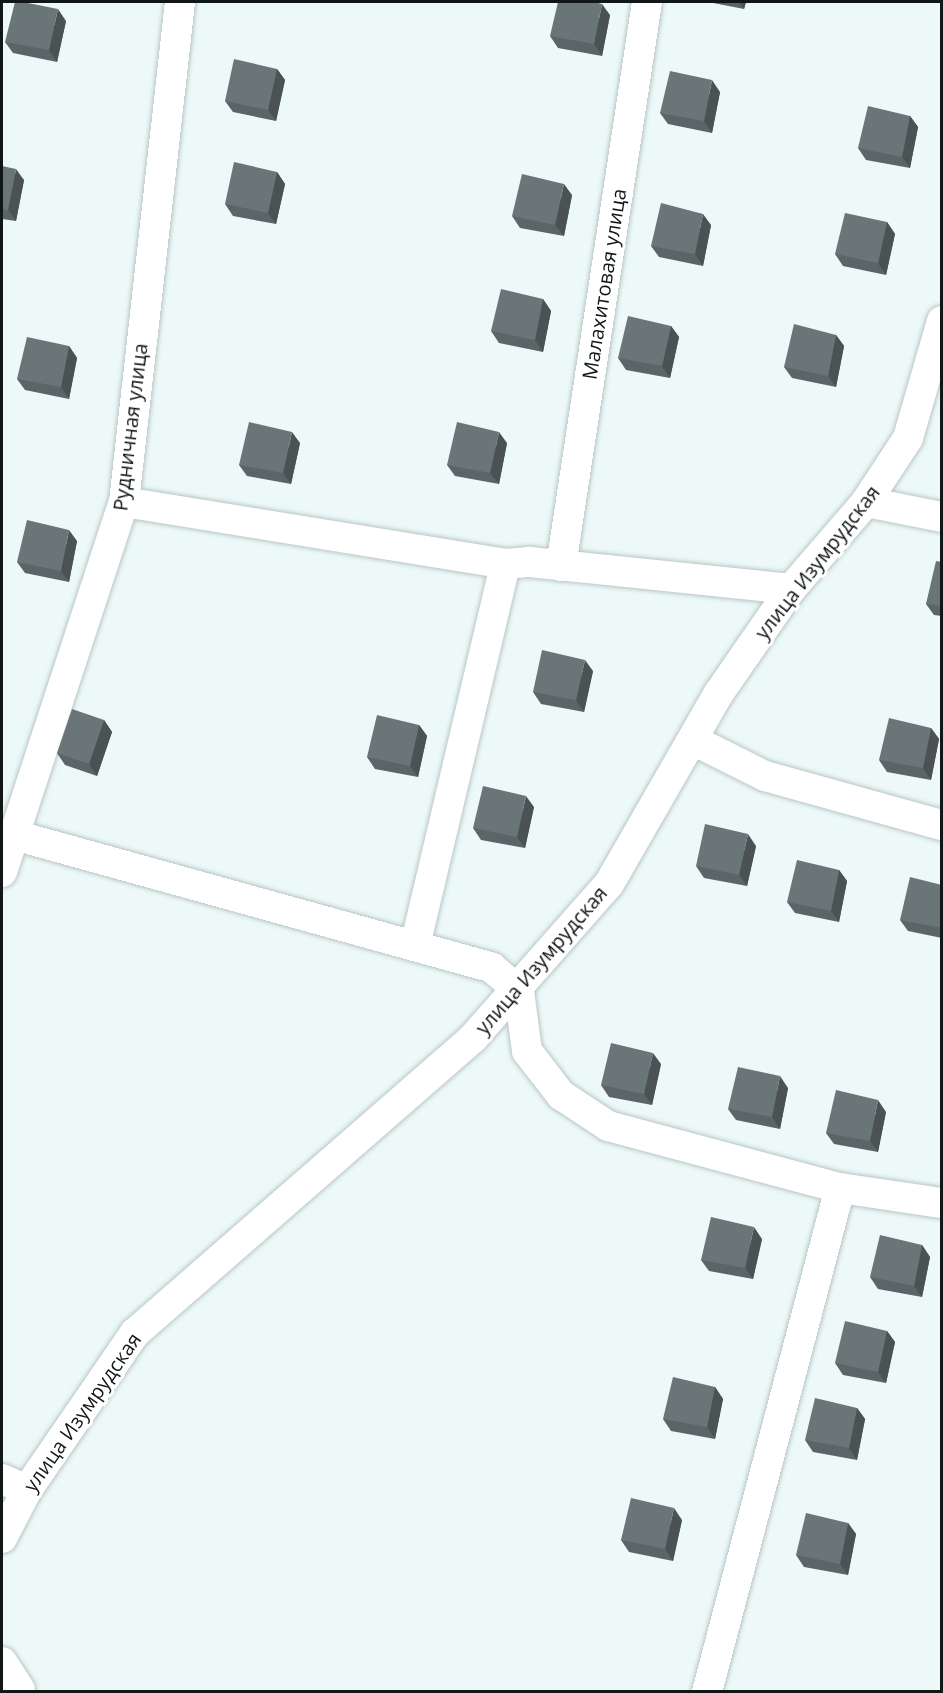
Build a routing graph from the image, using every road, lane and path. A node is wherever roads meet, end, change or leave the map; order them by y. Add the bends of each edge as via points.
1 (180, 2) edge
2 (647, 2) edge
3 (942, 321) edge
4 (124, 502) junction
5 (866, 502) junction
6 (942, 517) edge
7 (505, 564) junction
8 (561, 566) junction
9 (791, 589) junction
10 (693, 740) junction
11 (942, 825) edge
12 (14, 835) junction
13 (2, 872) edge
14 (415, 946) junction
15 (519, 991) junction
16 (840, 1188) junction
17 (942, 1203) edge
18 (14, 1484) edge
19 (2, 1538) edge
20 (2, 1662) edge
21 (15, 1688) edge
22 (707, 1692) edge

1 - 4 street, Рудничная улица
2 - 8 street, Малахитовая улица
3 - 5 street, улица Изумрудская via 908,438
4 - 7 street
4 - 12 street, Рудничная улица
5 - 6 street
5 - 9 street, улица Изумрудская
7 - 8 street
7 - 14 street
8 - 9 street
9 - 10 street, улица Изумрудская
10 - 11 street via 765,776
10 - 15 street, улица Изумрудская via 609,884
12 - 13 street, Рудничная улица
12 - 14 street
14 - 15 street via 492,968
15 - 16 street via 527,1051 561,1095 608,1126
15 - 18 street, улица Изумрудская via 473,1038 135,1333
16 - 17 street
16 - 22 street
18 - 19 street, улица Изумрудская
20 - 21 street

